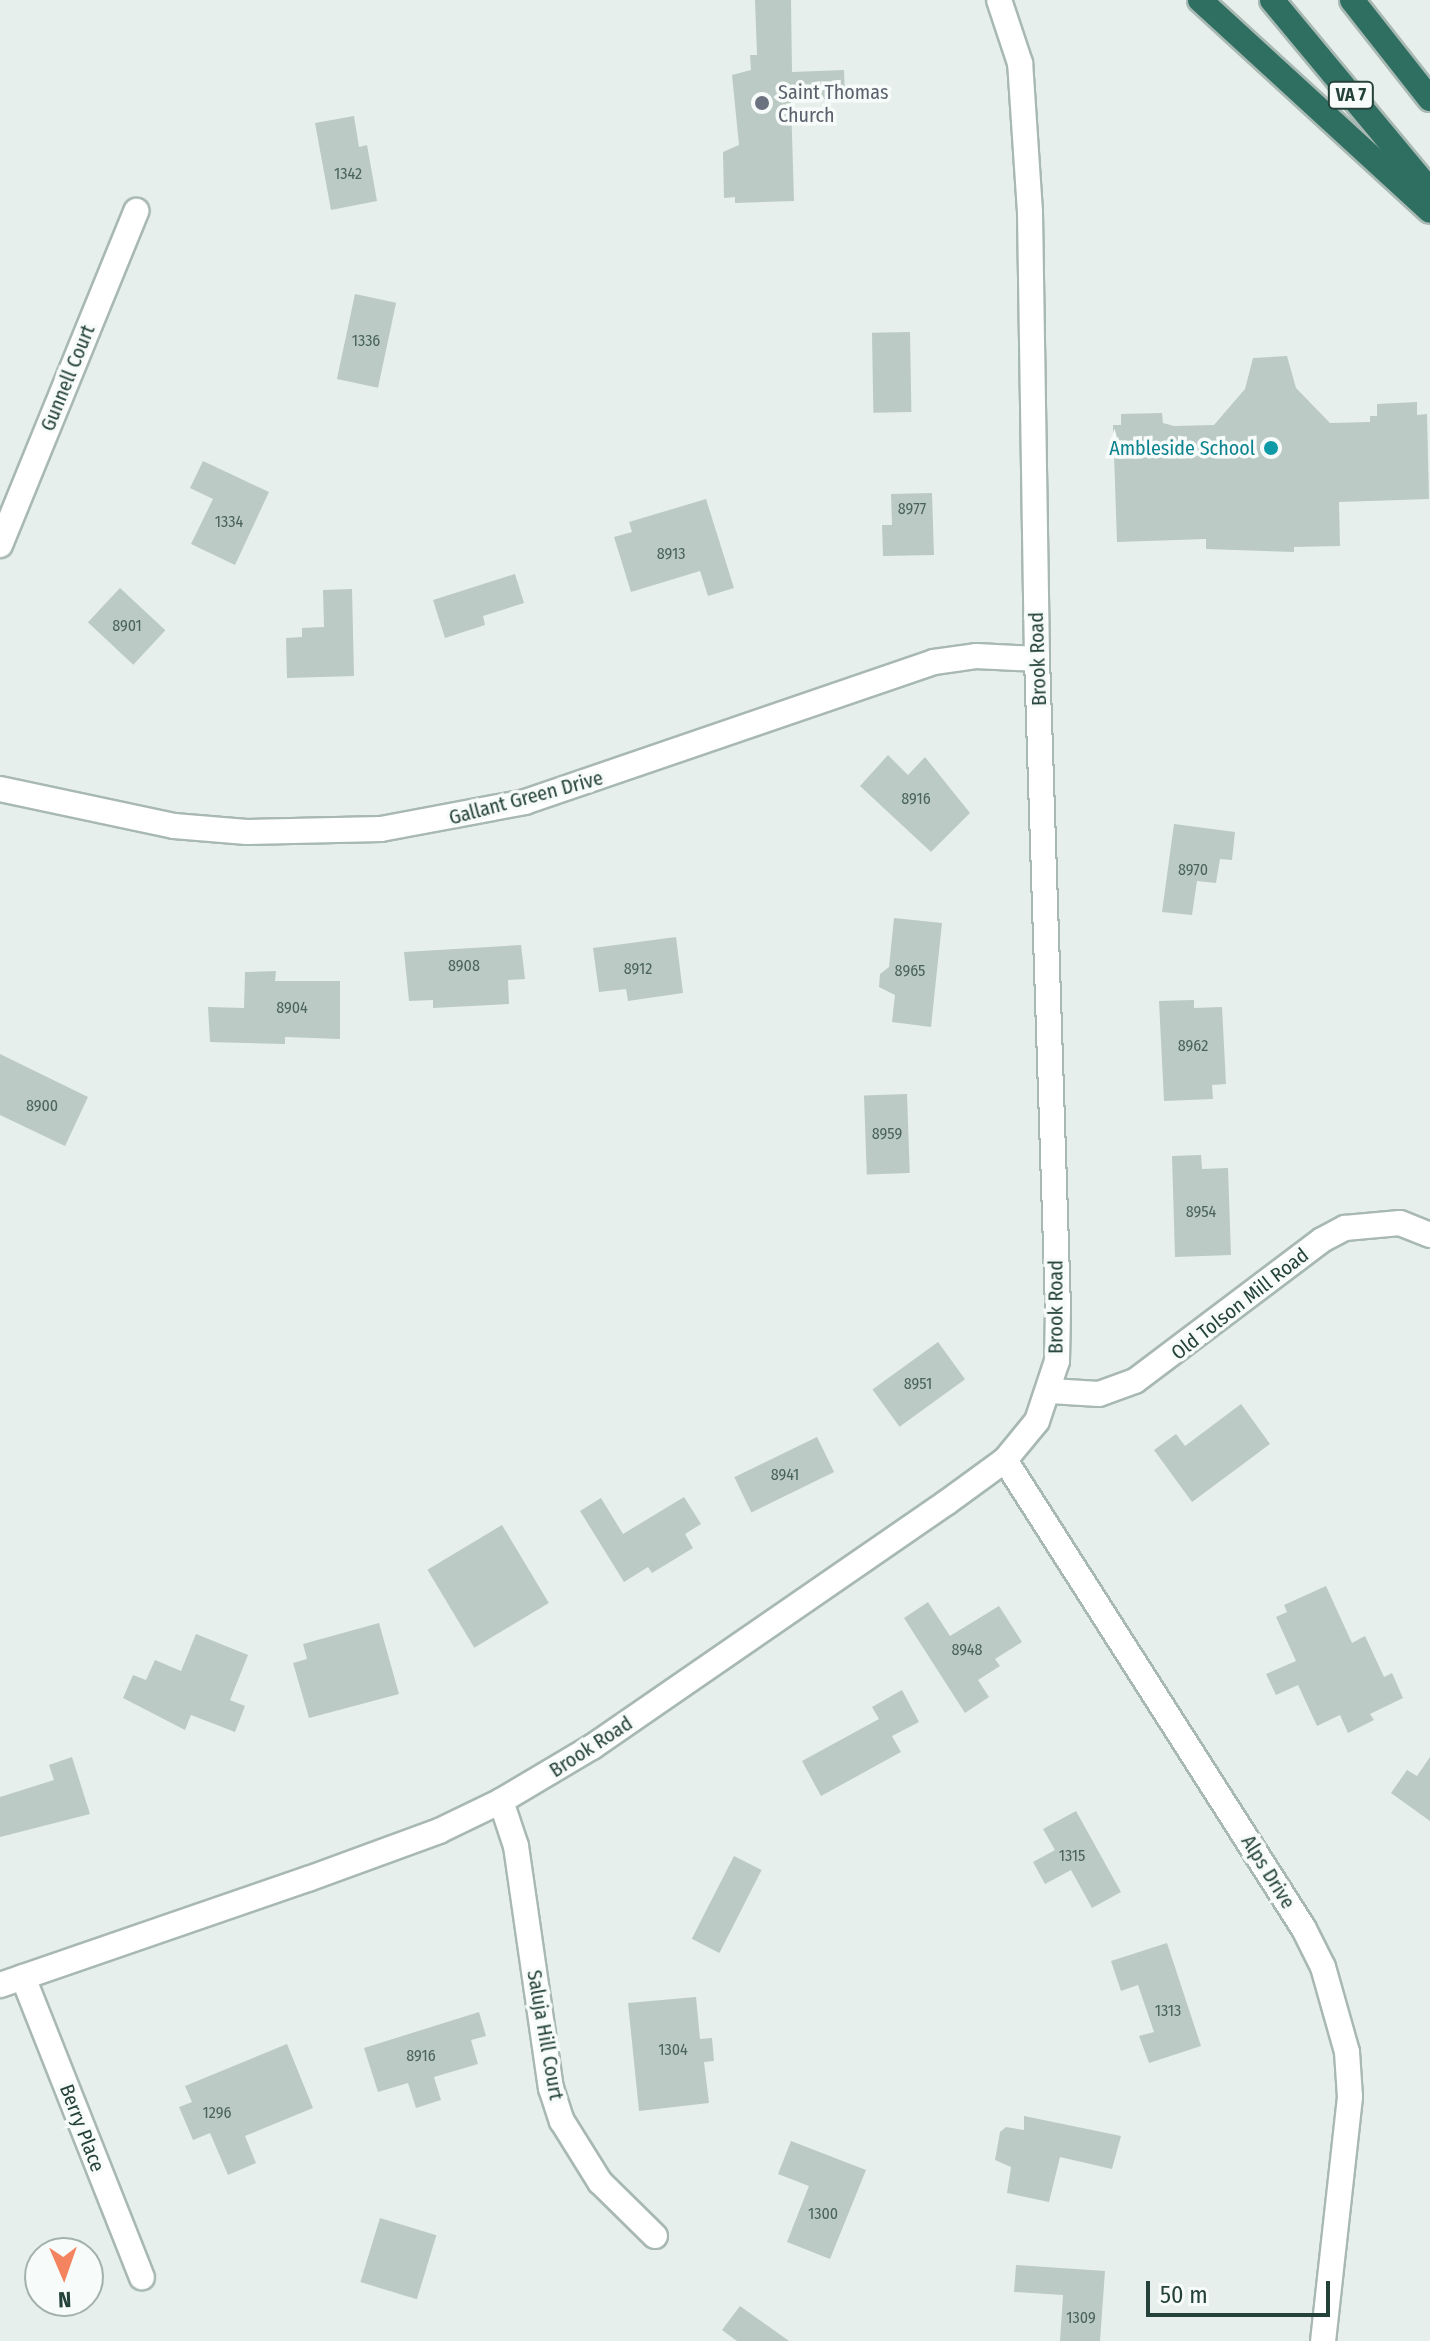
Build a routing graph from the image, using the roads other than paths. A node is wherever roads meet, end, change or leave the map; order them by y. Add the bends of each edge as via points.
1 (999, 0) edge
2 (1200, 0) edge
3 (1272, 0) edge
4 (1352, 0) edge
5 (1430, 99) edge
6 (1430, 190) edge
7 (136, 211) dead end
8 (1430, 211) edge
9 (0, 545) edge
10 (1037, 659) junction
11 (0, 789) edge
12 (1430, 1235) edge
13 (1050, 1391) junction
14 (1005, 1460) junction
15 (501, 1801) junction
16 (23, 1977) junction
17 (0, 1985) edge
18 (655, 2236) dead end
19 (142, 2277) dead end
20 (1323, 2341) edge

1 - 10 street, Brook Road via 1020,63 1025,104
2 - 8 highway
3 - 6 highway, VA 7
4 - 5 highway
7 - 9 street, Gunnell Court
10 - 11 street, Gallant Green Drive via 976,656 934,662 525,802 381,829 247,832 174,826
10 - 13 street, Brook Road via 1058,1308
12 - 13 street, Old Tolson Mill Road via 1400,1223 1345,1228 1135,1381 1099,1394
13 - 14 street, Brook Road via 1037,1421
14 - 15 street, Brook Road via 592,1747
14 - 20 street, Alps Drive via 1304,1929 1327,1980 1347,2052 1350,2097
15 - 16 street, Brook Road via 439,1831
15 - 18 street, Saluja Hill Court via 516,1846 551,2088 562,2121 600,2182
16 - 17 street, Brook Road
16 - 19 street, Berry Place

